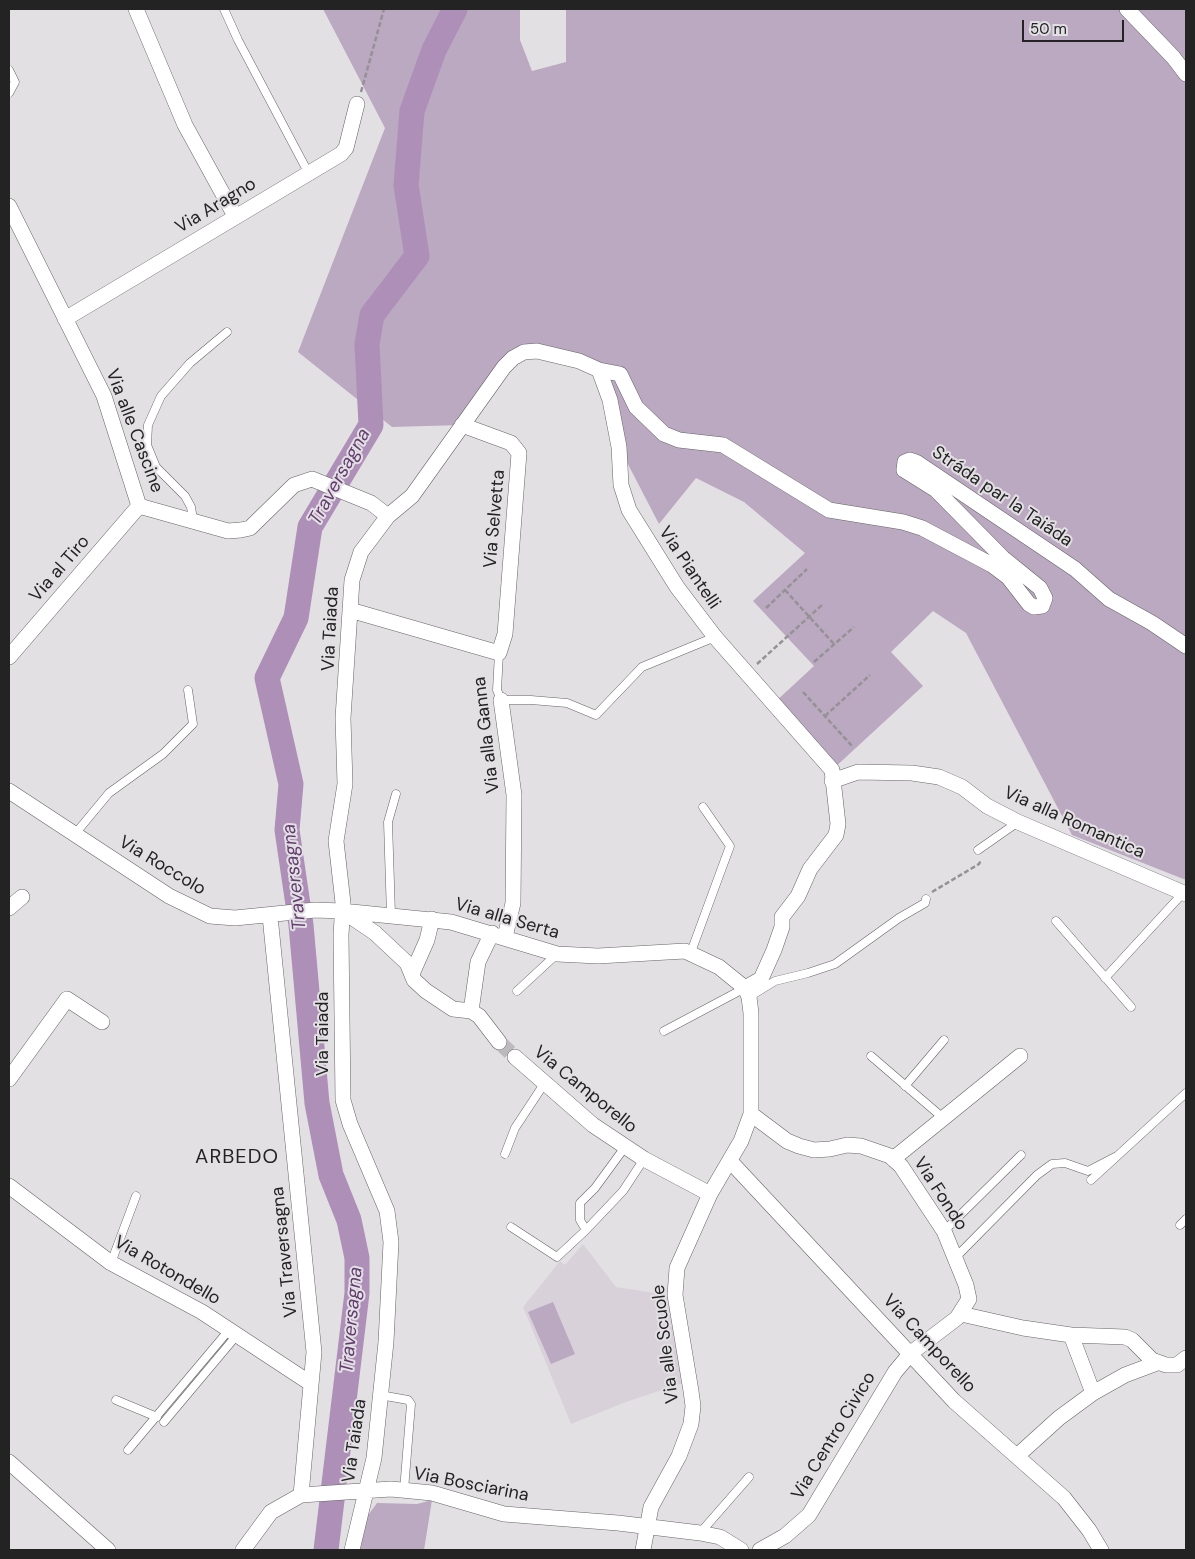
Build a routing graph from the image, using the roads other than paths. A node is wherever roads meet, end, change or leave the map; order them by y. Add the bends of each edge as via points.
1 (136, 9) edge
2 (224, 9) edge
3 (1127, 9) edge
4 (9, 70) edge
5 (1186, 74) edge
6 (9, 93) edge
7 (358, 104) road end
8 (309, 174) junction
9 (9, 206) edge
10 (235, 216) junction
11 (65, 319) junction
12 (227, 332) dead end
13 (599, 370) junction
14 (462, 425) junction
15 (139, 506) junction
16 (388, 516) junction
17 (193, 520) junction
18 (350, 610) junction
19 (715, 638) junction
20 (1186, 646) edge
21 (499, 653) junction
22 (9, 657) edge
23 (188, 690) dead end
24 (501, 700) junction
25 (832, 775) junction
26 (9, 791) edge
27 (396, 794) dead end
28 (703, 807) dead end
29 (1018, 822) junction
30 (75, 834) junction
31 (978, 850) road end
32 (1185, 893) edge
33 (22, 897) dead end
34 (926, 899) road end
35 (9, 908) edge
36 (342, 911) junction
37 (274, 915) junction
38 (391, 915) junction
39 (432, 919) junction
40 (1056, 921) dead end
41 (498, 935) junction
42 (691, 952) junction
43 (557, 954) junction
44 (412, 974) junction
45 (1105, 978) junction
46 (517, 990) dead end
47 (747, 993) junction
48 (1130, 1007) dead end
49 (471, 1011) junction
50 (102, 1022) dead end
51 (664, 1031) dead end
52 (944, 1040) dead end
53 (499, 1042) tunnel mouth
54 (871, 1056) dead end
55 (1020, 1056) dead end
56 (515, 1057) tunnel mouth
57 (9, 1079) edge
58 (544, 1084) junction
59 (906, 1086) junction
60 (1186, 1093) edge
61 (751, 1114) junction
62 (942, 1118) junction
63 (625, 1147) junction
64 (505, 1154) dead end
65 (1021, 1155) dead end
66 (1117, 1156) junction
67 (893, 1158) junction
68 (644, 1159) junction
69 (730, 1161) junction
70 (1091, 1180) dead end
71 (9, 1186) edge
72 (710, 1194) junction
73 (136, 1196) dead end
74 (1186, 1219) edge
75 (1180, 1225) dead end
76 (511, 1227) dead end
77 (586, 1230) junction
78 (944, 1230) junction
79 (956, 1257) junction
80 (111, 1263) junction
81 (961, 1314) junction
82 (233, 1332) junction
83 (1072, 1335) junction
84 (911, 1353) junction
85 (1186, 1358) edge
86 (1151, 1359) junction
87 (310, 1383) junction
88 (1093, 1393) junction
89 (380, 1395) junction
90 (116, 1400) dead end
91 (161, 1420) junction
92 (128, 1450) dead end
93 (1017, 1456) junction
94 (9, 1462) edge
95 (750, 1477) dead end
96 (404, 1490) junction
97 (361, 1492) junction
98 (306, 1495) junction
99 (647, 1526) junction
100 (700, 1533) junction
101 (108, 1550) edge
102 (243, 1550) edge
103 (352, 1550) edge
104 (643, 1550) edge
105 (741, 1550) edge
106 (760, 1550) edge
107 (1102, 1550) edge

1 - 10 street via 186,126
2 - 8 lane
3 - 5 street
4 - 6 lane via 15,82
7 - 8 street, Via Aragno via 346,148
8 - 10 street, Via Aragno
9 - 11 street, Via alle Cascine
10 - 11 street, Via Aragno
11 - 15 street, Via alle Cascine via 104,396
12 - 17 lane via 190,363 161,396 148,425 147,445 156,467 185,496
13 - 14 street, Via Taiada via 537,350 518,354 504,367
13 - 19 street, Via Piantelli via 610,400 619,447 621,485 629,510 677,587
13 - 20 street, Stráda par la Taiáda via 620,374 636,407 664,434 679,440 723,445 829,510 922,528 992,565 1008,577 1029,604 1042,606 1045,598 1040,588 1003,558 936,490 904,470 905,462 916,462 1075,569 1109,599 1152,622
14 - 16 street, Via Taiada via 412,496
14 - 21 street, Via Selvetta via 511,442 519,453 505,634
15 - 17 street, Via alle Cascine
15 - 22 street, Via al Tiro
16 - 17 street, Via alle Cascine via 372,503 312,479 294,485 250,528 228,531
16 - 18 street, Via Taiada via 358,560 352,580
18 - 21 street, Via alla Ganna
18 - 36 street, Via Taiada via 343,718 345,784 336,841
19 - 24 lane via 642,667 596,715 566,703
19 - 25 street, Via Piantelli
21 - 24 lane, Via alla Ganna via 497,690
23 - 30 lane via 193,724 163,754 109,793
24 - 41 street, Via alla Ganna via 514,795 513,903
25 - 29 street, Via alla Romantica via 912,772 938,777 962,787 987,806
25 - 47 street via 838,824 836,835 810,869 798,896 782,917 772,956 761,979
26 - 30 street, Via Roccolo
27 - 38 lane via 388,822
28 - 42 lane via 730,846
29 - 31 lane
29 - 32 street, Via alla Romantica
30 - 37 street, Via Roccolo via 169,896 198,911 223,918
32 - 45 lane
33 - 35 street
34 - 47 lane via 925,903 835,964 774,981
36 - 37 street, Via Roccolo via 315,910
36 - 38 street, Via alla Serta
36 - 44 street via 394,951 407,963
36 - 89 street, Via Taiada via 343,1100 387,1211 390,1231
37 - 87 street, Via Traversagna via 314,1352
38 - 39 street, Via alla Serta
39 - 41 street, Via alla Serta
39 - 44 street
40 - 45 lane
41 - 43 street, Via alla Serta
41 - 49 street, Via alla Ganna via 478,962
42 - 43 street, Via alla Serta via 598,956
42 - 47 street, Via alla Serta via 725,971
43 - 46 lane
44 - 49 street via 426,992 453,1009
45 - 48 lane
47 - 51 lane
47 - 61 street via 751,1013
49 - 53 street via 479,1016
50 - 57 street via 67,999
52 - 59 lane
54 - 59 lane
55 - 62 street
56 - 58 street, Via Camporello
58 - 63 street, Via Camporello via 592,1125
58 - 64 lane via 515,1128
59 - 62 lane
60 - 66 lane
61 - 67 street, Via Fondo via 799,1146 814,1150 861,1146
61 - 69 street, Via alle Scuole
62 - 67 street
63 - 68 street, Via Camporello
63 - 77 lane via 580,1203 580,1220
65 - 78 lane
66 - 70 lane
66 - 79 lane via 1088,1171 1065,1163 1052,1164 1037,1175
67 - 78 street, Via Fondo
68 - 72 street, Via Camporello
68 - 77 lane via 623,1191
69 - 72 street, Via alle Scuole
69 - 84 street, Via Camporello
71 - 80 street, Via Rotondello
72 - 99 street, Via alle Scuole via 675,1278 675,1296 693,1406 691,1424 680,1456 651,1507
73 - 80 lane
74 - 75 lane
76 - 77 lane via 557,1257
78 - 79 street, Via Fondo
79 - 81 street, Via Fondo via 969,1299
80 - 82 street, Via Rotondello
81 - 83 street
81 - 84 street
82 - 87 street, Via Rotondello
82 - 91 lane
83 - 86 street via 1125,1337
83 - 88 street
84 - 93 street, Via Camporello via 954,1401
84 - 106 street, Via Centro Civico via 895,1372 809,1515 785,1536
85 - 86 street via 1176,1365
86 - 88 street
87 - 98 street, Via Traversagna
88 - 93 street
89 - 96 lane via 408,1400 411,1404
89 - 97 street, Via Taiada via 374,1458
90 - 91 lane
91 - 92 lane
93 - 107 street, Via Camporello via 1064,1498
94 - 101 street
95 - 100 lane
96 - 97 street, Via Bosciarina
96 - 99 street, Via Bosciarina via 432,1493 504,1514
97 - 98 street, Via Bosciarina
97 - 103 street, Via Taiada
98 - 102 street, Via Bosciarina via 271,1512
99 - 100 street, Via Bosciarina
99 - 104 street, Via alle Scuole
100 - 105 street, Via Bosciarina via 720,1537

